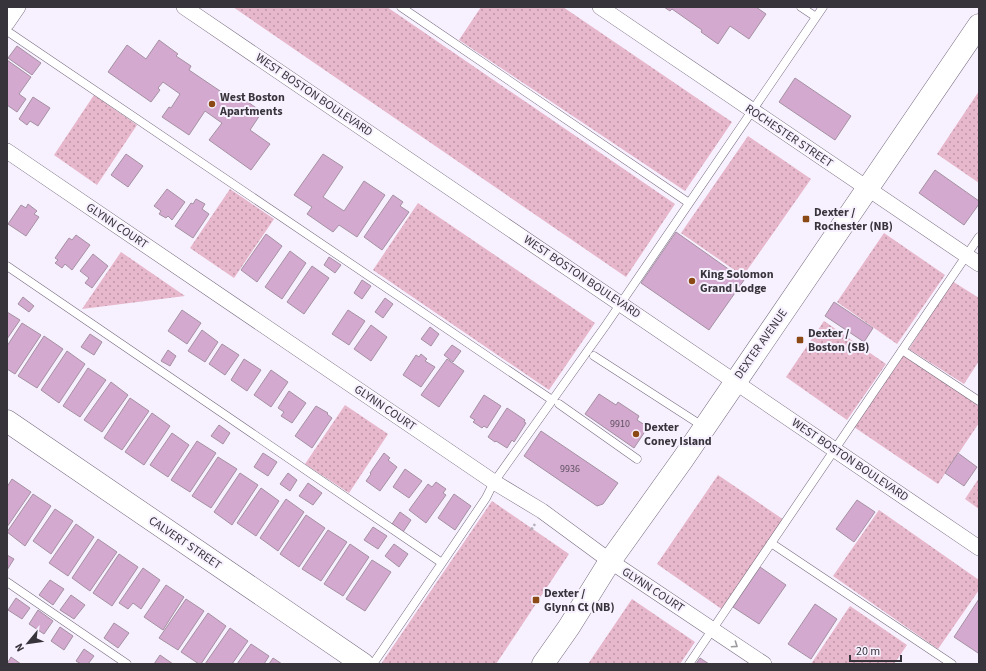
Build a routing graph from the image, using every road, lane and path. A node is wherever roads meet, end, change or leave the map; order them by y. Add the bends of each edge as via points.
1 (18, 7) edge
2 (184, 7) edge
3 (400, 7) edge
4 (600, 7) edge
5 (801, 7) edge
6 (823, 7) edge
7 (816, 18) junction
8 (7, 23) edge
9 (979, 25) edge
10 (7, 31) edge
11 (752, 110) junction
12 (7, 151) edge
13 (867, 189) junction
14 (689, 203) junction
15 (979, 237) edge
16 (966, 255) junction
17 (979, 264) edge
18 (7, 266) edge
19 (620, 304) junction
20 (902, 350) junction
21 (594, 356) dead end
22 (735, 382) junction
23 (979, 401) edge
24 (556, 402) junction
25 (7, 421) edge
26 (705, 427) junction
27 (834, 449) junction
28 (637, 459) dead end
29 (494, 482) junction
30 (771, 543) junction
31 (979, 548) edge
32 (610, 561) junction
33 (442, 563) junction
34 (7, 582) edge
35 (713, 629) junction
36 (127, 664) edge
37 (363, 664) edge
38 (373, 664) edge
39 (543, 664) edge
40 (689, 664) edge
41 (764, 664) edge
42 (952, 664) edge

1 - 8 street
2 - 19 street, WEST BOSTON BOULEVARD
3 - 14 lane
4 - 11 street, ROCHESTER STREET
5 - 7 lane
6 - 7 lane
7 - 11 lane
9 - 13 street, DEXTER AVENUE
10 - 24 lane
11 - 13 street, ROCHESTER STREET
11 - 14 lane
12 - 29 street, GLYNN COURT
13 - 16 street, ROCHESTER STREET
13 - 22 street, DEXTER AVENUE
14 - 19 lane
15 - 16 lane
16 - 17 street, ROCHESTER STREET
16 - 20 lane
18 - 33 lane
19 - 22 street, WEST BOSTON BOULEVARD
19 - 24 lane
20 - 23 lane
20 - 27 lane
21 - 26 lane
22 - 26 street, DEXTER AVENUE
22 - 27 street, WEST BOSTON BOULEVARD
24 - 28 lane
24 - 29 lane
25 - 37 street, CALVERT STREET
26 - 32 street, DEXTER AVENUE
27 - 30 lane
27 - 31 street, WEST BOSTON BOULEVARD
29 - 32 street, GLYNN COURT via 542,511
29 - 33 lane
30 - 35 lane
30 - 42 lane
32 - 35 street, GLYNN COURT
32 - 39 street, DEXTER AVENUE
33 - 38 lane
34 - 36 lane
35 - 40 lane
35 -> 41 street, GLYNN COURT

